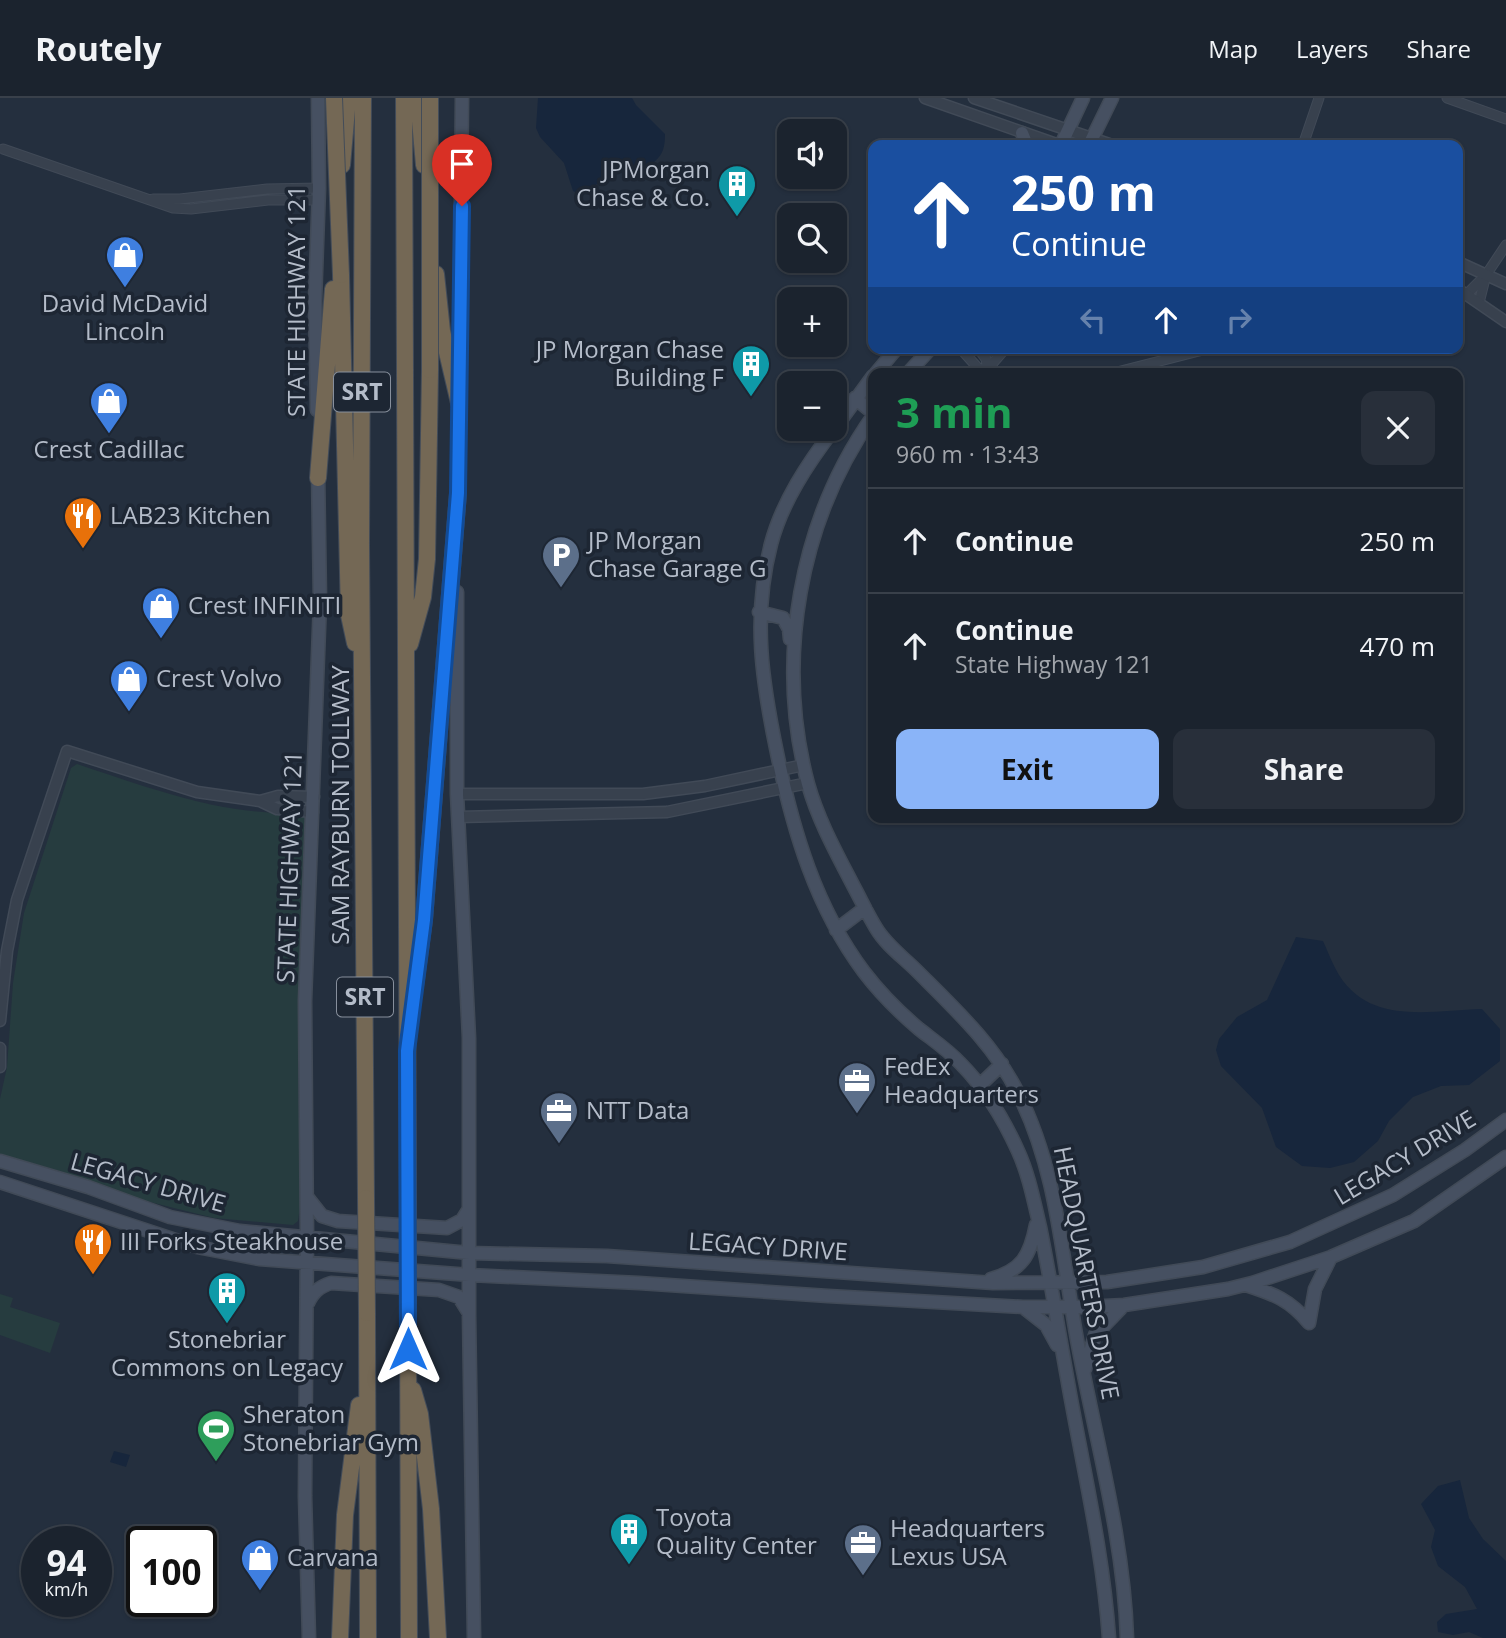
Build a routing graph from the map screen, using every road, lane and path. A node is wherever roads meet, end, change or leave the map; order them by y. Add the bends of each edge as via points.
1 (318, 98) edge
2 (334, 98) edge
3 (348, 98) edge
4 (363, 98) edge
5 (404, 98) edge
6 (418, 98) edge
7 (429, 98) edge
8 (462, 98) edge
9 (925, 98) edge
10 (974, 98) edge
11 (1083, 98) edge
12 (1112, 98) edge
13 (1319, 98) edge
14 (1447, 98) edge
15 (1506, 119) edge
16 (1068, 131) junction
17 (1024, 139) edge
18 (1063, 140) edge
19 (1087, 140) edge
20 (1092, 140) edge
21 (1305, 140) edge
22 (3, 149) dead end
23 (319, 194) junction
24 (1506, 245) edge
25 (1463, 264) edge
26 (1486, 275) junction
27 (1506, 285) edge
28 (1463, 290) edge
29 (1463, 292) edge
30 (1479, 303) junction
31 (1506, 322) edge
32 (893, 354) edge
33 (925, 354) edge
34 (965, 354) edge
35 (1187, 354) edge
36 (880, 368) edge
37 (913, 368) edge
38 (978, 368) edge
39 (1132, 368) edge
40 (864, 394) edge
41 (459, 402) junction
42 (847, 413) edge
43 (868, 423) edge
44 (824, 441) edge
45 (318, 478) junction
46 (458, 493) junction
47 (760, 612) junction
48 (405, 663) junction
49 (795, 681) junction
50 (363, 686) junction
51 (804, 765) junction
52 (780, 771) junction
53 (808, 783) junction
54 (784, 788) junction
55 (457, 794) junction
56 (314, 797) junction
57 (260, 801) junction
58 (313, 812) junction
59 (459, 817) junction
60 (866, 908) junction
61 (836, 930) junction
62 (0, 1021) edge
63 (0, 1048) edge
64 (407, 1051) junction
65 (1002, 1063) junction
66 (0, 1067) edge
67 (978, 1087) junction
68 (1506, 1120) edge
69 (1506, 1157) edge
70 (0, 1161) edge
71 (0, 1182) edge
72 (307, 1197) junction
73 (470, 1208) junction
74 (1038, 1218) junction
75 (307, 1236) junction
76 (469, 1253) junction
77 (1331, 1256) junction
78 (306, 1263) junction
79 (470, 1275) junction
80 (980, 1282) junction
81 (1066, 1282) junction
82 (1051, 1283) junction
83 (1245, 1285) junction
84 (1124, 1304) junction
85 (306, 1306) junction
86 (1023, 1307) junction
87 (1055, 1307) junction
88 (1071, 1307) junction
89 (469, 1314) junction
90 (366, 1354) junction
91 (1064, 1360) junction
92 (408, 1375) junction
93 (1084, 1376) junction
94 (309, 1638) edge
95 (340, 1638) edge
96 (368, 1638) edge
97 (409, 1638) edge
98 (438, 1638) edge
99 (474, 1638) edge
100 (1109, 1638) edge
101 (1127, 1638) edge

1 - 23 main road, STATE HIGHWAY 121
2 - 50 highway, bridge via 349,615
3 - 45 highway
4 - 50 highway, SAM RAYBURN TOLLWAY / SRT
5 - 48 highway, SRT
6 - 41 highway via 442,331
7 - 48 highway, bridge via 427,559 423,597
8 - 41 main road
9 - 17 street
10 - 16 street
11 - 16 main road
12 - 20 main road
13 - 21 street
14 - 15 street
16 - 18 main road
16 - 19 street
22 - 23 street via 139,196 169,200 267,189
23 - 45 main road, STATE HIGHWAY 121 via 315,301
24 - 26 street
25 - 26 street
26 - 27 street
26 - 28 street
26 - 30 street
29 - 30 street
30 - 31 street
32 - 36 main road, HEADQUARTERS DRIVE
33 - 37 main road
34 - 38 street
35 - 39 street
40 - 42 main road, HEADQUARTERS DRIVE
41 - 46 main road
43 - 49 main road, HEADQUARTERS DRIVE via 846,459 811,544 795,627
44 - 47 main road, HEADQUARTERS DRIVE via 784,509 772,541
45 - 56 main road, STATE HIGHWAY 121 via 320,602
46 - 55 main road
46 - 64 highway via 424,920
47 - 49 main road via 783,618 789,629
47 - 52 main road, HEADQUARTERS DRIVE via 761,669
48 - 64 highway, SRT
49 - 51 main road, HEADQUARTERS DRIVE
50 - 90 highway, SAM RAYBURN TOLLWAY / SRT, bridge
51 - 52 street
51 - 53 main road, HEADQUARTERS DRIVE
52 - 54 main road, HEADQUARTERS DRIVE
52 - 55 street via 643,794
53 - 54 street
53 - 60 main road, HEADQUARTERS DRIVE via 828,836
54 - 59 street via 667,812
54 - 61 main road, HEADQUARTERS DRIVE via 802,853
55 - 59 main road
56 - 57 street via 278,796
56 - 58 main road, STATE HIGHWAY 121
57 - 58 street via 277,809
57 - 62 street via 185,788 67,751 15,910
58 - 72 main road, STATE HIGHWAY 121 via 305,1001
59 - 73 main road via 469,1038
60 - 61 main road
60 - 65 main road, HEADQUARTERS DRIVE via 885,940 977,1031
61 - 67 main road, HEADQUARTERS DRIVE via 884,995 961,1063
63 - 66 street
64 - 92 highway, SRT, bridge
65 - 67 main road
65 - 81 main road, HEADQUARTERS DRIVE via 1043,1153
67 - 74 main road, HEADQUARTERS DRIVE via 1003,1120 1020,1155
68 - 81 main road, LEGACY DRIVE via 1393,1195 1290,1242 1168,1274
69 - 77 main road, LEGACY DRIVE via 1414,1221
70 - 75 main road, LEGACY DRIVE via 170,1217 240,1231
71 - 78 main road, LEGACY DRIVE via 205,1249
72 - 73 main road via 322,1216 338,1221 447,1228 462,1220
72 - 75 main road, STATE HIGHWAY 121
73 - 76 main road
74 - 80 main road via 1024,1260 1006,1275
74 - 82 main road, HEADQUARTERS DRIVE
75 - 76 main road, LEGACY DRIVE
75 - 78 main road, STATE HIGHWAY 121
76 - 79 main road
76 - 80 main road, LEGACY DRIVE via 607,1256
77 - 83 main road, LEGACY DRIVE
77 - 83 main road via 1315,1289 1309,1323 1283,1298
78 - 79 main road, LEGACY DRIVE
78 - 85 main road, STATE HIGHWAY 121
79 - 86 main road, LEGACY DRIVE
79 - 89 main road
80 - 82 main road, LEGACY DRIVE
81 - 82 main road, LEGACY DRIVE
81 - 88 main road, HEADQUARTERS DRIVE
82 - 87 main road, HEADQUARTERS DRIVE
83 - 84 main road, LEGACY DRIVE
84 - 88 main road, LEGACY DRIVE
84 - 93 main road via 1095,1335
85 - 89 main road via 313,1293 331,1283 439,1290 458,1297
85 - 94 main road, STATE HIGHWAY 121
86 - 87 main road, LEGACY DRIVE
86 - 91 main road via 1046,1325
87 - 88 main road, LEGACY DRIVE
87 - 91 main road, HEADQUARTERS DRIVE
88 - 93 main road, HEADQUARTERS DRIVE
89 - 99 main road
90 - 95 highway via 345,1515
90 - 96 highway, SAM RAYBURN TOLLWAY / SRT
91 - 100 main road, HEADQUARTERS DRIVE via 1098,1545
92 - 97 highway, SRT
92 - 98 highway via 420,1414 427,1472
93 - 101 main road, HEADQUARTERS DRIVE via 1121,1564

